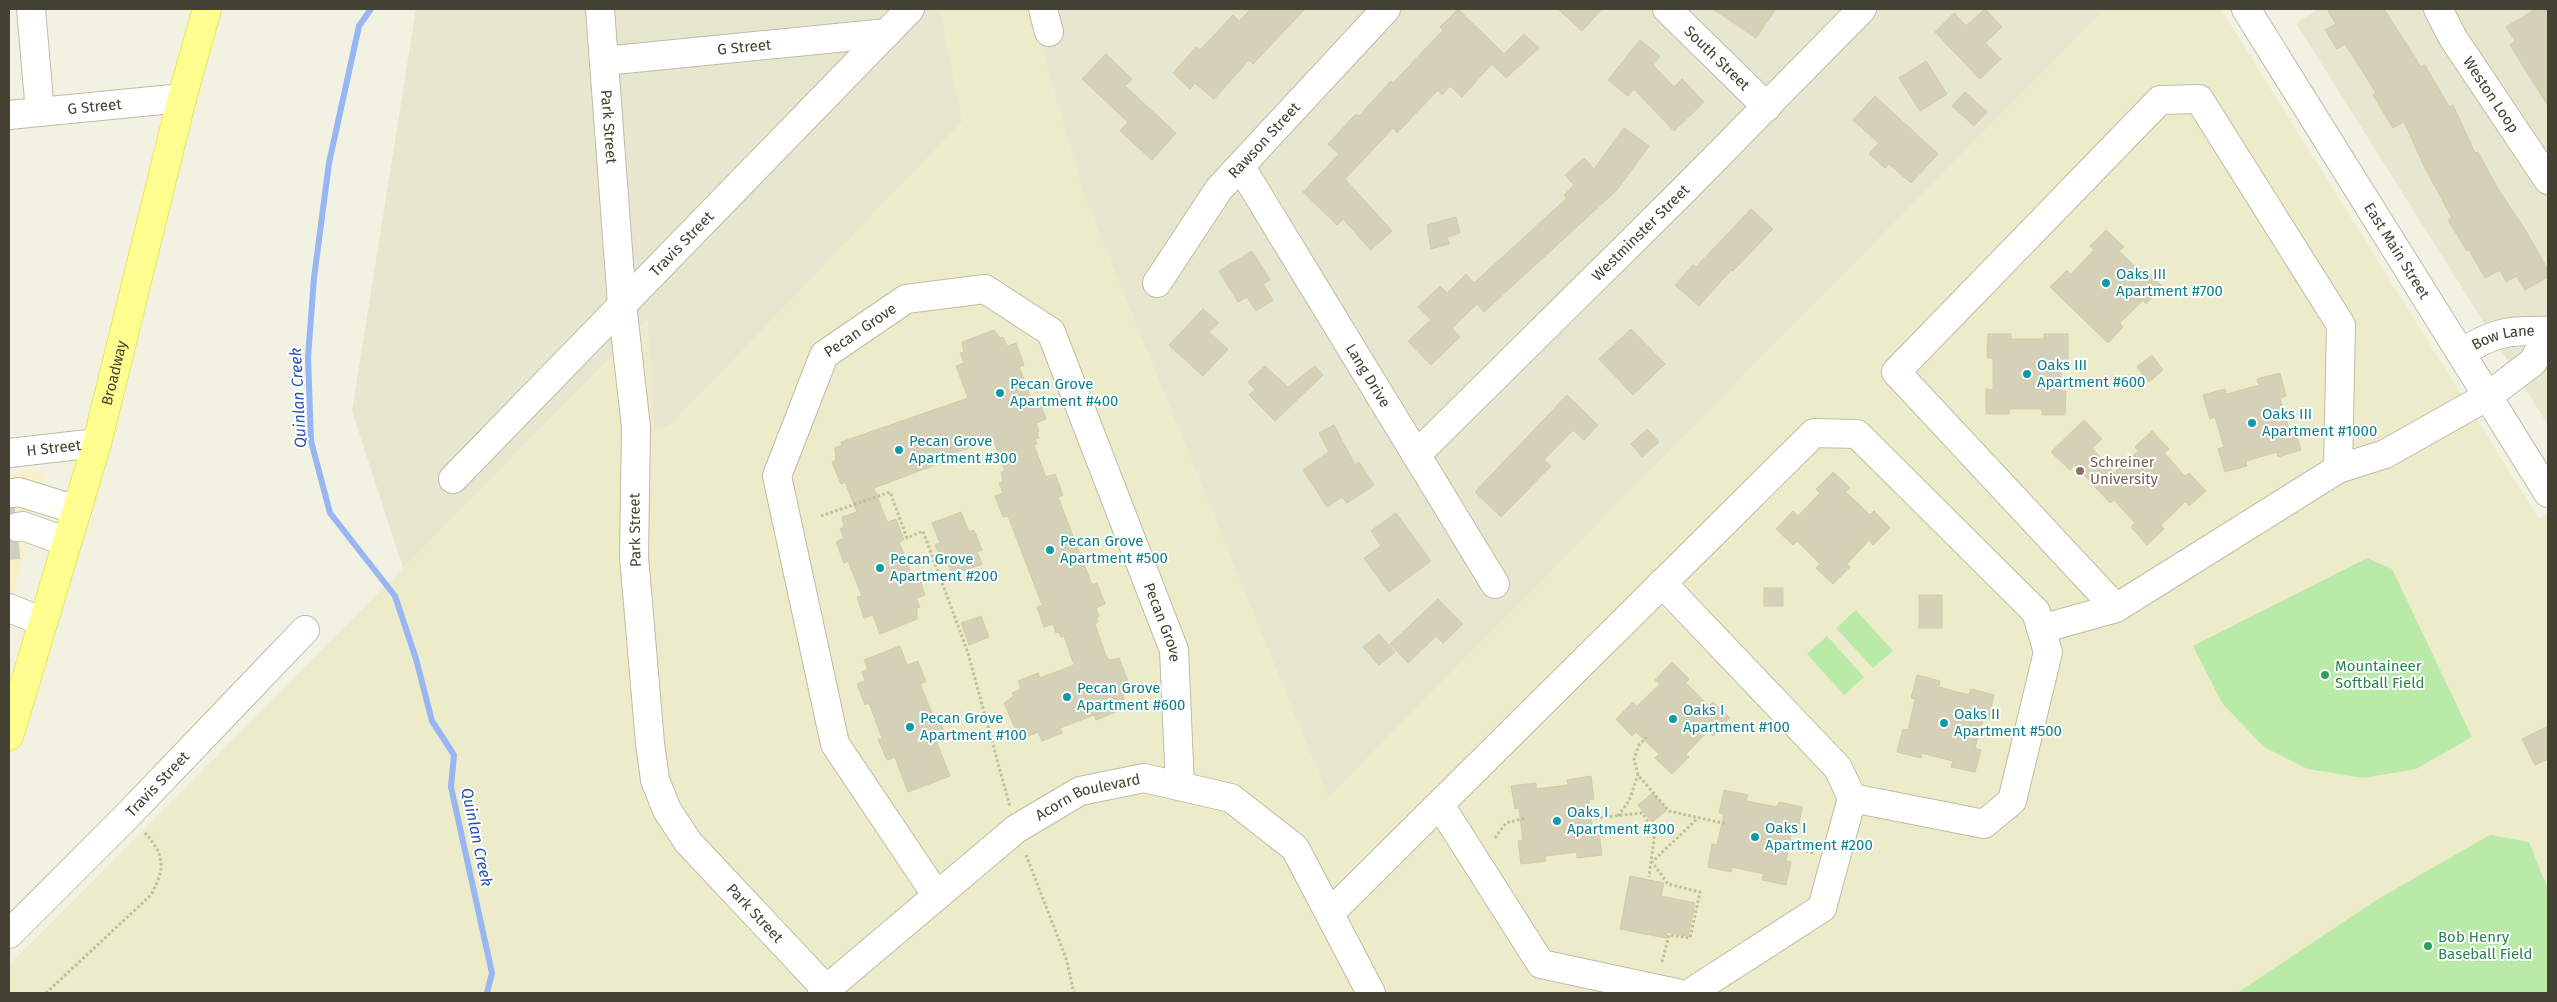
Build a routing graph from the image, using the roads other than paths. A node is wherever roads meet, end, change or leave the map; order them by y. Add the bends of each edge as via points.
1 (31, 9) edge
2 (207, 9) edge
3 (600, 9) edge
4 (910, 9) edge
5 (1386, 9) edge
6 (1667, 9) edge
7 (1862, 9) edge
8 (2246, 9) edge
9 (2438, 9) edge
10 (887, 33) junction
11 (604, 61) junction
12 (182, 98) junction
13 (1767, 107) junction
14 (40, 112) junction
15 (9, 115) edge
16 (1238, 170) junction
17 (2548, 180) edge
18 (1157, 283) dead end
19 (622, 304) junction
20 (2548, 333) edge
21 (2461, 353) junction
22 (2488, 396) junction
23 (97, 443) junction
24 (9, 453) edge
25 (1416, 455) junction
26 (2338, 469) junction
27 (453, 479) dead end
28 (2548, 493) edge
29 (70, 533) junction
30 (1495, 584) dead end
31 (1662, 584) junction
32 (9, 608) edge
33 (2116, 608) junction
34 (43, 622) junction
35 (2041, 628) junction
36 (304, 630) dead end
37 (9, 736) edge
38 (1180, 786) junction
39 (1852, 798) junction
40 (1440, 805) junction
41 (937, 896) junction
42 (1330, 913) junction
43 (9, 934) edge
44 (824, 991) edge
45 (1370, 993) edge
46 (1676, 993) edge
47 (1690, 993) edge

1 - 14 street
2 - 12 main road, Broadway
3 - 11 street, Park Street
4 - 10 street, Travis Street
5 - 16 street, Rawson Street
6 - 13 street, South Street
7 - 13 street, Westminster Street
8 - 21 street, East Main Street
9 - 17 street, Weston Loop via 2452,38
10 - 11 street, G Street
10 - 19 street, Travis Street
11 - 19 street, Park Street
12 - 14 street, G Street
12 - 23 main road, Broadway
13 - 25 street, Westminster Street
14 - 15 street, G Street
16 - 18 street, Rawson Street via 1220,189
16 - 25 street, Lang Drive via 1246,176
19 - 27 street, Travis Street
19 - 44 street, Park Street via 636,427 634,557 650,743 660,796 676,826 700,856
20 - 21 street, Bow Lane via 2514,330 2486,338
20 - 22 street, Bow Lane via 2533,362
21 - 22 street, East Main Street
22 - 26 street, Bow Lane via 2385,454
22 - 28 street, East Main Street
23 - 24 street, H Street
23 - 29 main road, Broadway
25 - 30 street, Lang Drive
26 - 33 street, Bow Lane
26 - 33 street via 2341,325 2199,99 2160,100 1896,372
29 - 29 street via 26,544 16,518 22,508
29 - 34 main road, Broadway
31 - 35 street via 1814,433 1857,434 2036,612
31 - 39 street via 1838,768
31 - 40 street
32 - 34 street
33 - 35 street, Bow Lane
34 - 37 main road, Broadway
35 - 39 street via 2048,652 2012,801 1984,824
36 - 43 street, Travis Street via 128,815
38 - 41 street, Acorn Boulevard via 1144,778 1080,791 1016,829
38 - 41 street, Pecan Grove via 1174,650 1051,332 985,289 906,300 824,355 777,476 835,744
38 - 42 street, Acorn Boulevard via 1231,798 1295,848
39 - 47 street via 1822,908
40 - 42 street
40 - 46 street via 1541,964
41 - 44 street, Acorn Boulevard
42 - 45 street, Acorn Boulevard

